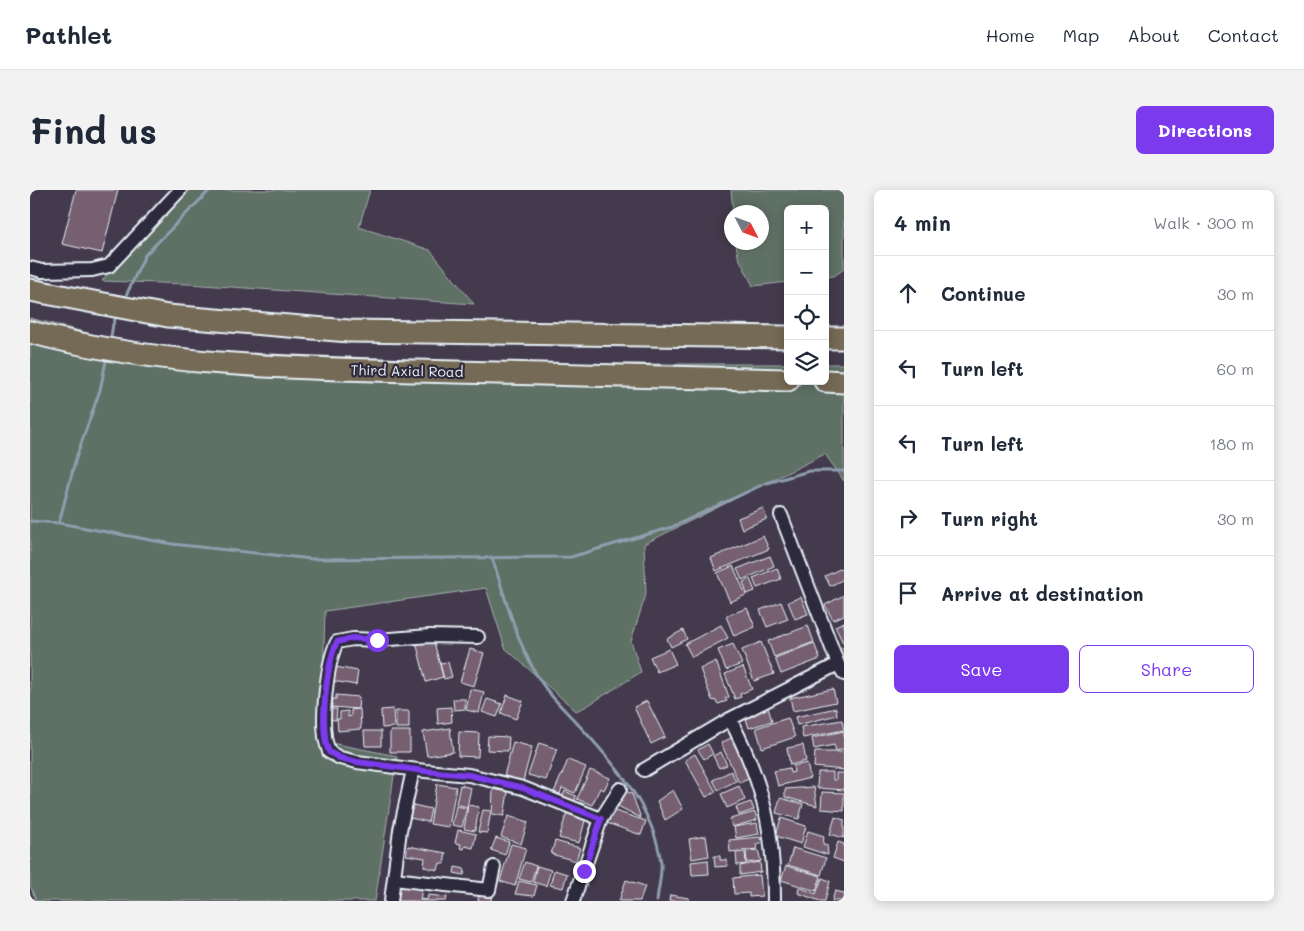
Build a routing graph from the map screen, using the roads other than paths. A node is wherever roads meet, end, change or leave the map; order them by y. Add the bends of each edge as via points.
1 (180, 190) edge
2 (30, 268) edge
3 (30, 290) edge
4 (30, 332) edge
5 (784, 337) edge
6 (829, 338) edge
7 (844, 338) edge
8 (784, 380) edge
9 (829, 381) edge
10 (844, 382) edge
11 (781, 516) dead end
12 (478, 637) dead end
13 (841, 669) edge
14 (730, 719) junction
15 (414, 770) junction
16 (644, 770) dead end
17 (620, 789) dead end
18 (601, 819) junction
19 (494, 867) dead end
20 (394, 879) junction
21 (391, 901) edge
22 (573, 901) edge
23 (774, 901) edge

1 - 2 street via 109,266 42,272
3 - 5 highway via 168,316 349,330
4 - 8 highway, Third Axial Road via 72,343 228,364
6 - 7 highway
9 - 10 highway
11 - 13 street
12 - 15 street via 353,638 337,642 331,654 324,737 329,752 357,762
13 - 14 street
14 - 16 street
14 - 23 street via 757,776 767,812
15 - 18 street via 469,775 523,788
15 - 20 street via 400,830
17 - 18 street
18 - 22 street
19 - 20 street via 489,890
20 - 21 street

